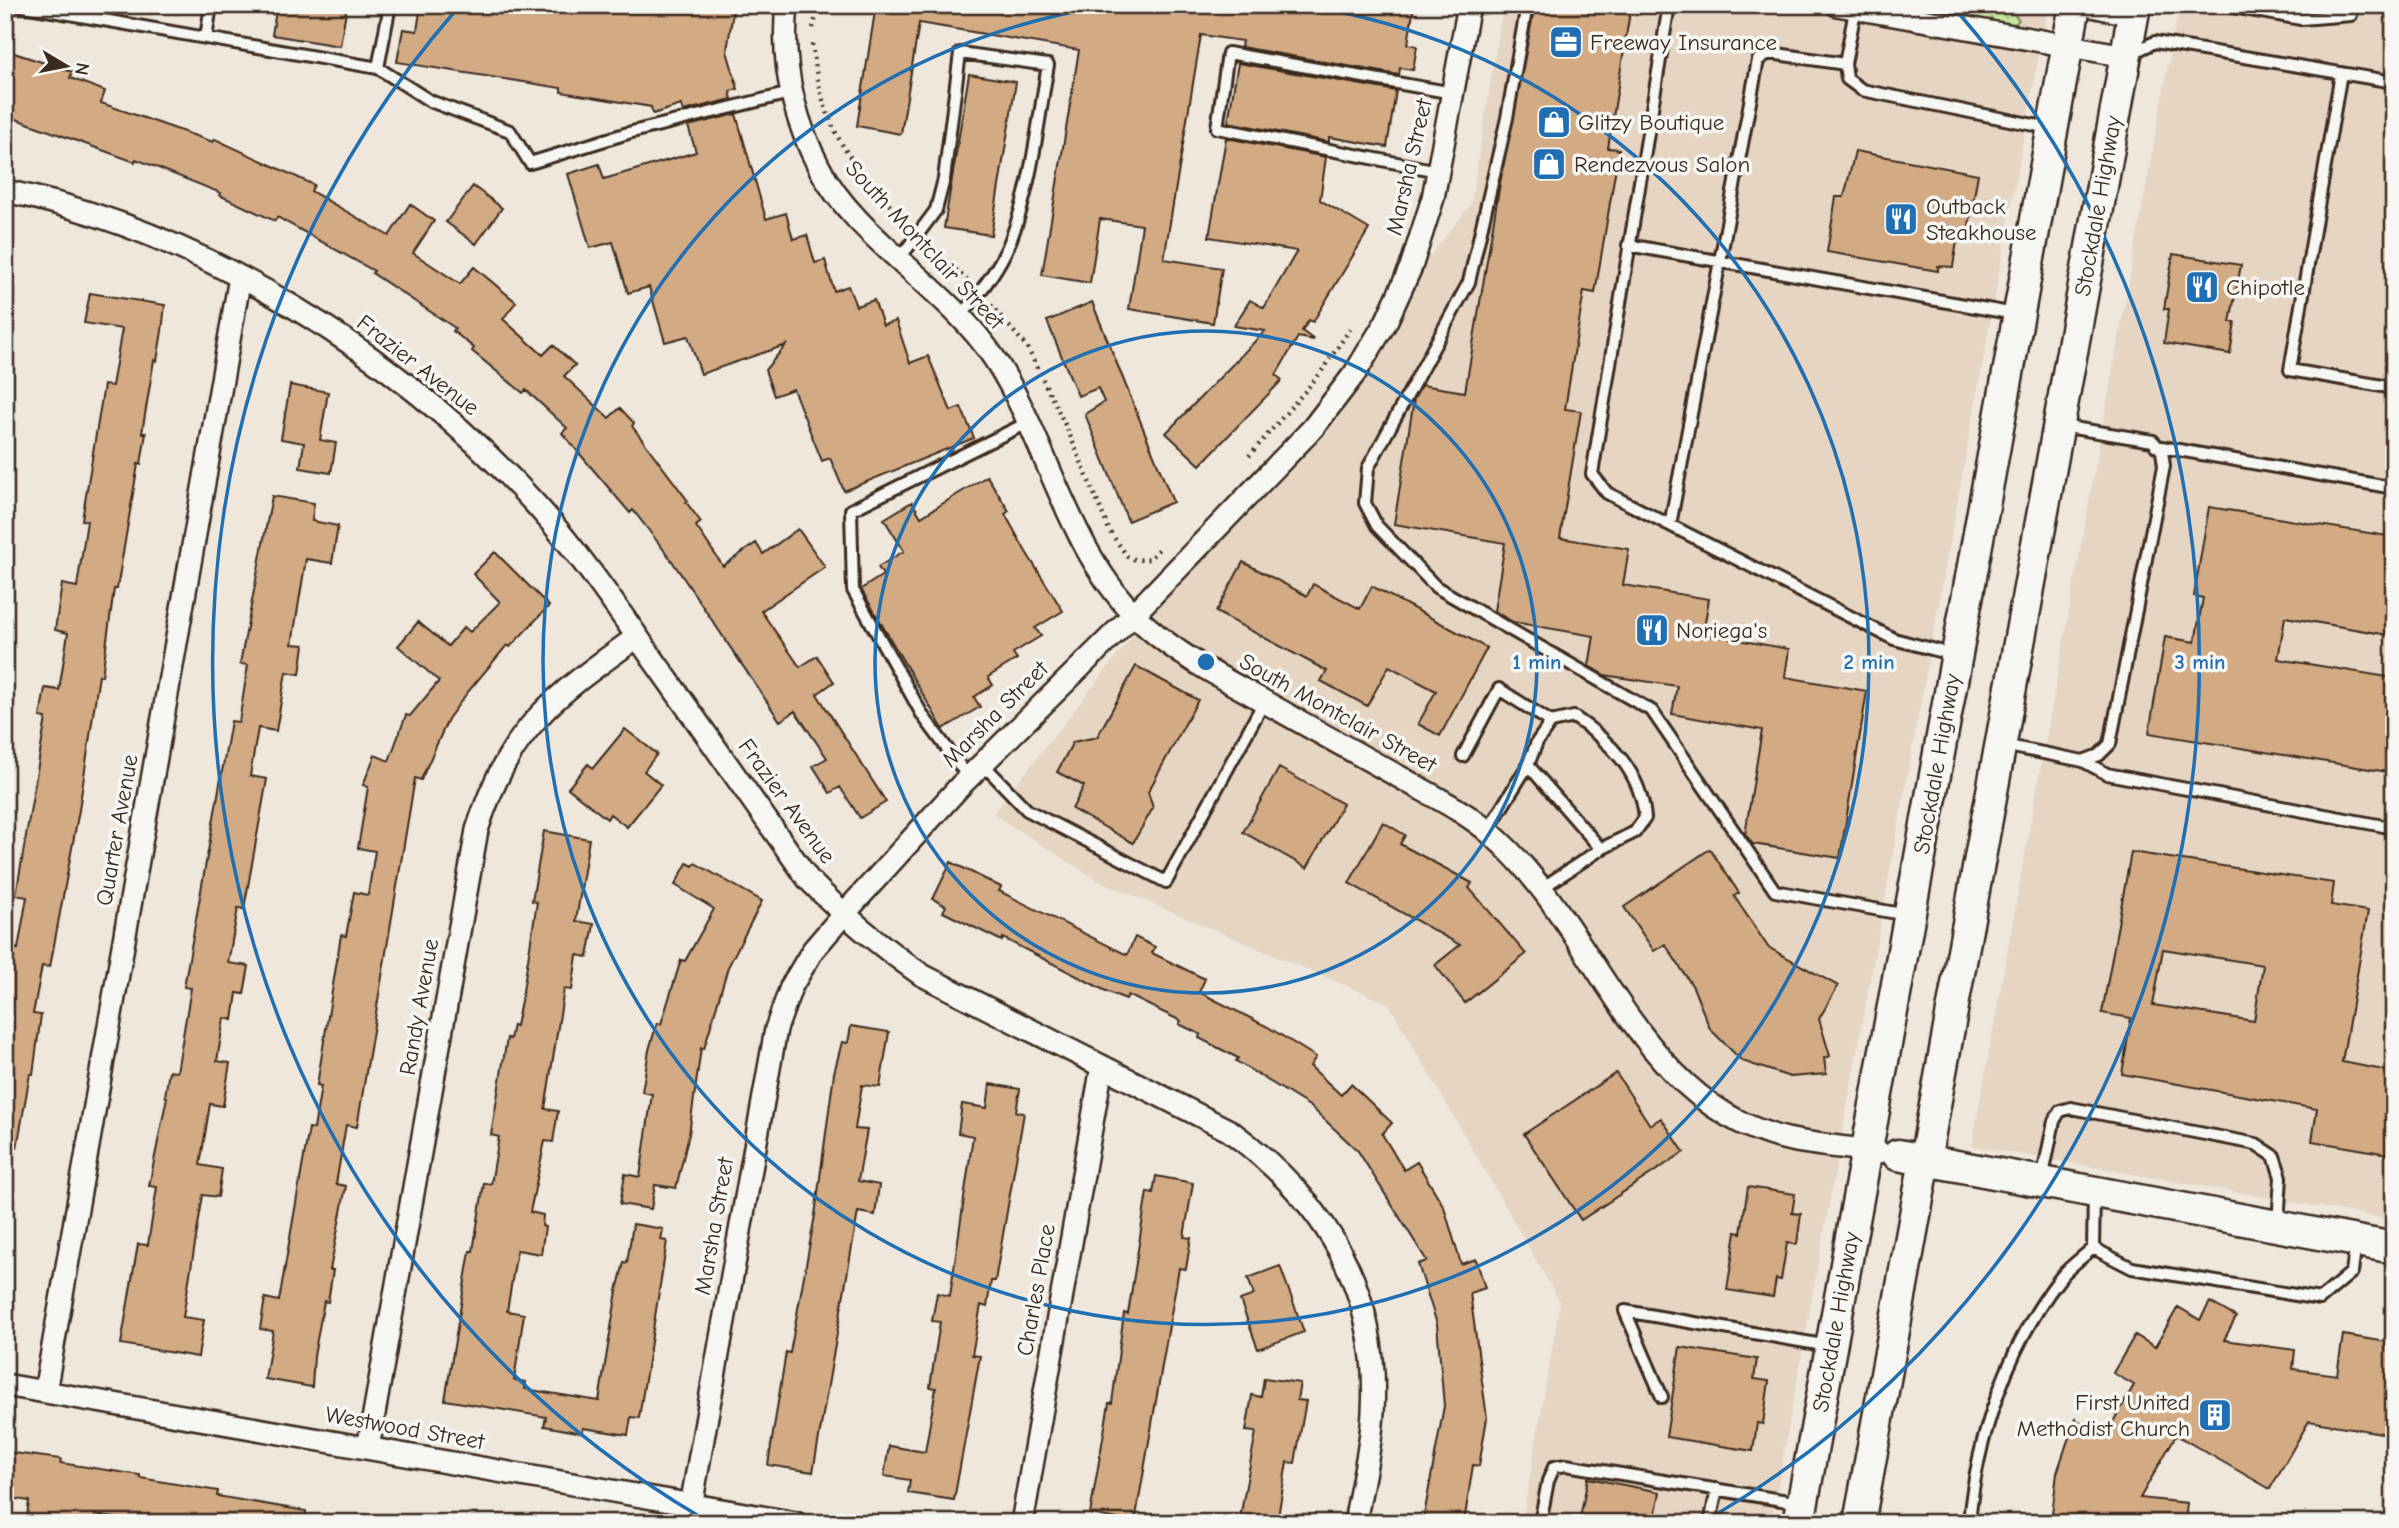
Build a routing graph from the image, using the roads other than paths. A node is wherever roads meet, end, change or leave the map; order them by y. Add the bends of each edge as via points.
1 (18, 5) edge
2 (211, 5) edge
3 (390, 5) edge
4 (787, 5) edge
5 (1469, 5) edge
6 (1527, 5) edge
7 (1669, 5) edge
8 (2075, 5) edge
9 (2088, 5) edge
10 (2222, 5) edge
11 (1850, 6) edge
12 (2351, 15) dead end
13 (2143, 24) edge
14 (206, 38) junction
15 (2067, 46) junction
16 (2126, 56) junction
17 (1845, 64) junction
18 (378, 68) junction
19 (2341, 73) junction
20 (2394, 82) edge
21 (790, 93) junction
22 (1453, 93) junction
23 (2052, 128) junction
24 (1438, 171) junction
25 (5, 191) edge
26 (1628, 245) junction
27 (900, 258) junction
28 (1721, 262) junction
29 (240, 277) junction
30 (2018, 314) junction
31 (961, 316) junction
32 (2394, 388) edge
33 (1029, 422) junction
34 (2058, 425) junction
35 (2157, 446) junction
36 (2394, 488) edge
37 (1670, 525) junction
38 (1134, 614) junction
39 (637, 636) junction
40 (1957, 655) junction
41 (1264, 702) junction
42 (1551, 722) junction
43 (2000, 744) junction
44 (1463, 756) dead end
45 (2083, 761) junction
46 (1528, 765) junction
47 (976, 771) junction
48 (2394, 828) edge
49 (1488, 830) junction
50 (1601, 849) junction
51 (1542, 888) junction
52 (843, 915) junction
53 (1910, 916) junction
54 (1101, 1066) junction
55 (1867, 1150) junction
56 (1912, 1157) junction
57 (2042, 1182) junction
58 (2094, 1192) junction
59 (2278, 1226) junction
60 (2356, 1241) junction
61 (2094, 1248) junction
62 (2394, 1248) edge
63 (1832, 1346) junction
64 (5, 1385) edge
65 (45, 1392) junction
66 (1662, 1397) dead end
67 (368, 1448) junction
68 (1717, 1489) junction
69 (1801, 1513) edge
70 (690, 1514) edge
71 (796, 1523) edge
72 (1022, 1523) edge
73 (1354, 1523) edge
74 (1540, 1523) edge
75 (1710, 1523) edge
76 (1859, 1523) edge
77 (1969, 1523) edge

1 - 14 lane
2 - 14 lane
3 - 18 lane
4 - 21 street, South Montclair Street via 785,53
5 - 22 street, Marsha Street
6 - 53 lane via 1507,118 1469,282 1368,468 1365,503 1377,526 1436,587 1652,711 1775,891
7 - 26 lane
8 - 15 main road, Stockdale Highway
9 - 13 street
10 - 12 lane via 2301,19
11 - 15 street
11 - 17 lane
13 - 16 main road, Stockdale Highway
13 - 19 lane
14 - 18 lane
15 - 16 street
15 - 23 main road, Stockdale Highway
16 - 34 main road, Stockdale Highway
17 - 23 lane via 1847,79 1862,90
17 - 28 lane via 1777,54 1758,60
18 - 21 lane via 430,101 510,131 530,163
19 - 20 lane
19 - 32 lane via 2290,370
21 - 27 street, South Montclair Street via 802,134 822,174 849,209
22 - 24 street, Marsha Street
22 - 24 lane via 1228,52 1216,128
23 - 30 main road, Stockdale Highway
24 - 38 street, Marsha Street via 1411,267 1355,373 1314,428
25 - 29 street, Frazier Avenue via 97,217
26 - 28 lane
26 - 37 lane via 1592,474 1607,493
27 - 31 street, South Montclair Street
27 - 31 lane via 936,210 960,53 1048,65 1031,164 1011,239
28 - 30 lane
28 - 37 lane
29 - 39 street, Frazier Avenue via 349,342 475,442 584,562
29 - 65 street, Quarter Avenue
30 - 40 main road, Stockdale Highway
31 - 33 street, South Montclair Street via 992,354
33 - 38 street, South Montclair Street via 1083,543
33 - 47 lane via 851,510 853,590 923,716
34 - 35 lane via 2153,441
34 - 43 main road, Stockdale Highway
35 - 36 lane
35 - 45 lane via 2164,466 2110,744
37 - 40 lane via 1894,639
38 - 41 street, South Montclair Street via 1184,657
38 - 47 street, Marsha Street
39 - 52 street, Frazier Avenue via 808,878
39 - 67 street, Randy Avenue via 563,690 533,721 508,756 477,830
40 - 53 main road, Stockdale Highway
41 - 47 lane via 1166,882 1027,810
41 - 49 street, South Montclair Street
42 - 44 lane via 1499,689
42 - 46 lane
42 - 50 lane via 1574,717 1600,734 1622,757 1643,793 1645,818 1635,832
43 - 45 lane
43 - 56 main road, Stockdale Highway
45 - 48 lane via 2107,774
46 - 49 lane
46 - 50 lane
47 - 52 street, Marsha Street
49 - 51 street, South Montclair Street
50 - 51 lane
51 - 55 street, South Montclair Street via 1650,1046 1679,1079 1710,1104 1785,1139
52 - 54 street, Frazier Avenue via 922,975
52 - 70 street, Marsha Street via 813,950 791,988 776,1029
53 - 55 main road, Stockdale Highway
54 - 72 street, Charles Place
54 - 73 street, Frazier Avenue via 1230,1131 1285,1176 1329,1231 1351,1274 1373,1366 1373,1414
55 - 56 street, South Montclair Street
55 - 63 main road, Stockdale Highway
56 - 57 main road
56 - 76 main road, Stockdale Highway
57 - 58 main road
57 - 59 lane via 2054,1121 2060,1111 2071,1108 2256,1144 2274,1157 2281,1177
58 - 59 main road
58 - 61 lane
59 - 60 main road
60 - 61 lane via 2352,1272 2320,1299 2132,1268
60 - 62 main road
61 - 77 lane via 2063,1274 2017,1350 1985,1438
63 - 66 lane via 1625,1311
63 - 69 main road, Stockdale Highway
64 - 65 street, Westwood Street
65 - 67 street, Westwood Street
67 - 70 street, Westwood Street
68 - 69 lane
68 - 74 lane via 1566,1465 1554,1467
68 - 75 lane
70 - 71 street, Westwood Street

